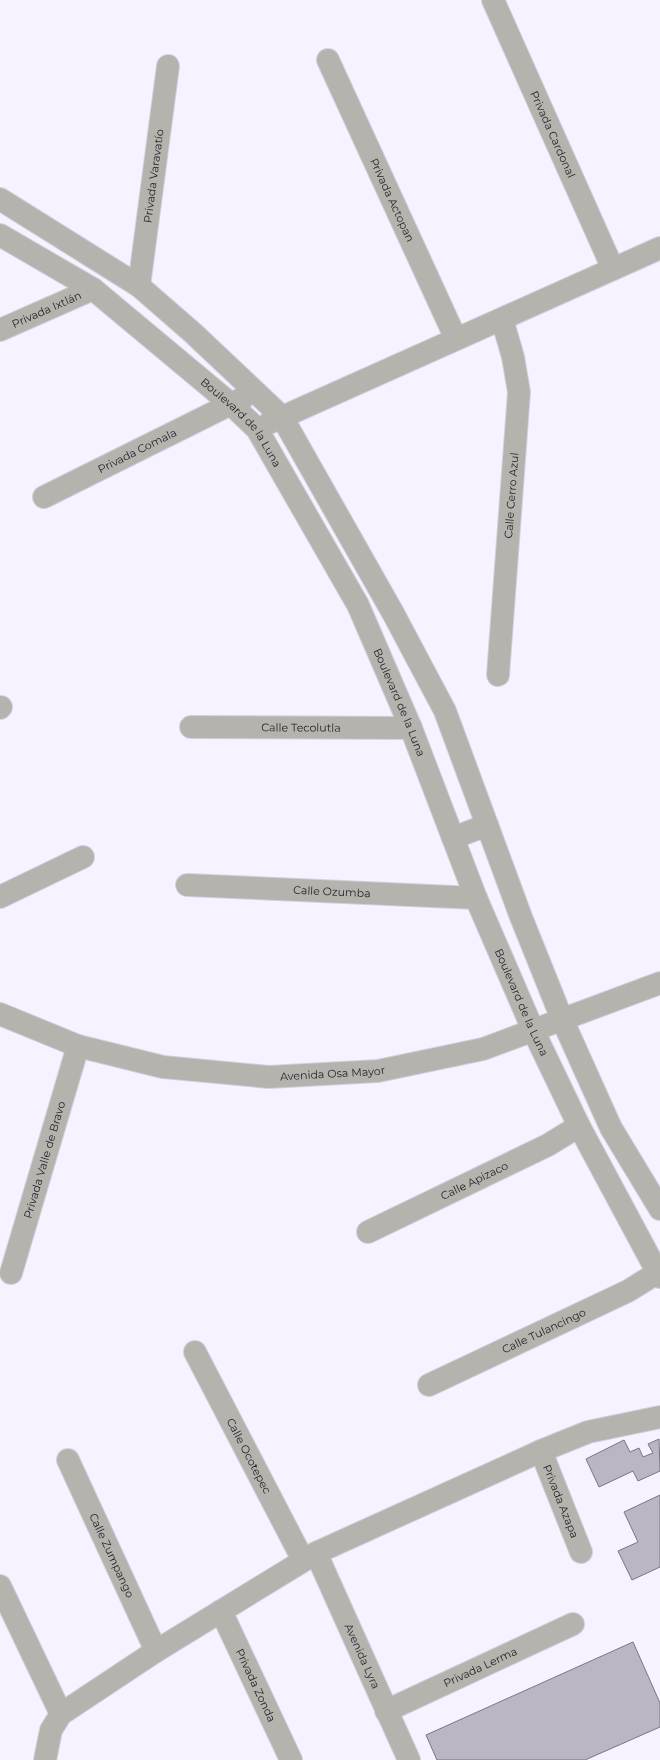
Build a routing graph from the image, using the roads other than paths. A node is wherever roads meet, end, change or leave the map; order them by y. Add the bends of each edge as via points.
1 (493, 0) edge
2 (328, 60) dead end
3 (168, 66) dead end
4 (0, 199) edge
5 (0, 235) edge
6 (660, 248) edge
7 (613, 269) junction
8 (139, 286) junction
9 (92, 289) junction
10 (502, 319) junction
11 (0, 330) edge
12 (456, 339) junction
13 (255, 391) junction
14 (232, 405) junction
15 (282, 417) junction
16 (257, 429) junction
17 (44, 497) dead end
18 (411, 648) junction
19 (382, 660) junction
20 (498, 675) dead end
21 (191, 727) dead end
22 (412, 728) junction
23 (487, 825) junction
24 (453, 838) junction
25 (83, 858) dead end
26 (187, 885) dead end
27 (0, 897) edge
28 (476, 898) junction
29 (660, 983) edge
30 (0, 1014) edge
31 (562, 1019) junction
32 (533, 1030) junction
33 (78, 1046) junction
34 (579, 1126) junction
35 (660, 1210) edge
36 (368, 1232) dead end
37 (11, 1273) dead end
38 (659, 1275) edge
39 (195, 1352) dead end
40 (429, 1385) dead end
41 (660, 1417) edge
42 (541, 1451) junction
43 (68, 1460) dead end
44 (581, 1552) dead end
45 (310, 1557) junction
46 (0, 1586) edge
47 (221, 1611) junction
48 (573, 1624) dead end
49 (156, 1650) junction
50 (386, 1711) junction
51 (61, 1714) junction
52 (45, 1760) edge
53 (291, 1760) edge
54 (409, 1760) edge

1 - 7 street, Privada Cardonal
2 - 12 street, Privada Actopan
3 - 8 street, Privada Varavatío
4 - 8 street
5 - 9 street, Boulevard de la Luna
6 - 7 street
7 - 10 street
8 - 13 street
9 - 11 street, Privada Ixtlán
9 - 14 street, Boulevard de la Luna
10 - 12 street
10 - 20 street, Calle Cerro Azul via 513,357 519,392
12 - 15 street
13 - 14 street, Privada Comala
13 - 15 street
14 - 16 street, Boulevard de la Luna
14 - 17 street, Privada Comala
15 - 16 street
15 - 18 street
16 - 19 street, Boulevard de la Luna via 358,605
18 - 19 street
18 - 23 street via 445,711
19 - 22 street, Boulevard de la Luna
21 - 22 street, Calle Tecolutla
22 - 24 street, Boulevard de la Luna
23 - 24 street
23 - 31 street
24 - 28 street, Boulevard de la Luna
25 - 27 street
26 - 28 street, Calle Ozumba
28 - 32 street, Boulevard de la Luna
29 - 31 street, Avenida Osa Mayor
30 - 33 street, Avenida Osa Mayor
31 - 32 street, Avenida Osa Mayor
31 - 35 street via 611,1128
32 - 33 street, Avenida Osa Mayor via 483,1049 378,1071 269,1077 162,1067
32 - 34 street, Boulevard de la Luna
33 - 37 street, Privada Valle de Bravo
34 - 36 street, Calle Apizaco via 548,1145
34 - 38 street, Boulevard de la Luna
38 - 40 street, Calle Tulancingo
39 - 45 street, Calle Ocotepec
41 - 42 street via 588,1432
42 - 44 street, Privada Azapa
42 - 45 street
43 - 49 street, Calle Zumpango
45 - 47 street
45 - 50 street, Avenida Lyra
46 - 51 street
47 - 49 street
47 - 53 street, Privada Zonda
48 - 50 street, Privada Lerma
49 - 51 street
50 - 54 street, Avenida Lyra
51 - 52 street via 51,1730

